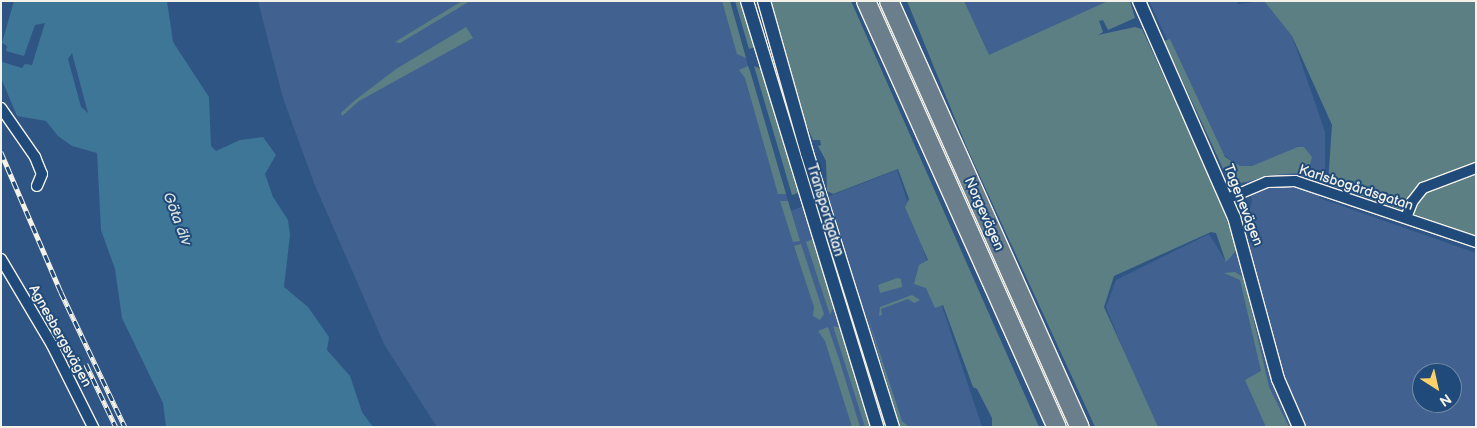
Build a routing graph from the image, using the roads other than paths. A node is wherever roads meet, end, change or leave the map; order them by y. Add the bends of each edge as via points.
1 (747, 1) edge
2 (764, 1) edge
3 (866, 1) edge
4 (889, 1) edge
5 (1139, 1) edge
6 (1, 108) edge
7 (1476, 168) edge
8 (37, 186) dead end
9 (1227, 199) junction
10 (1406, 218) junction
11 (1476, 242) edge
12 (1, 258) edge
13 (93, 427) edge
14 (877, 427) edge
15 (893, 427) edge
16 (1057, 427) edge
17 (1080, 427) edge
18 (1299, 427) edge

1 - 14 street, Transportgatan
2 - 15 street, Transportgatan via 807,153
3 - 16 highway, Norgevägen
4 - 17 highway, Norgevägen
5 - 9 street, Tagenevägen
6 - 8 street via 35,157 42,174
7 - 10 street via 1423,188 1412,202
9 - 10 street, Karlsbogårdsgatan via 1267,182 1296,181
9 - 18 street, Tagenevägen via 1243,241 1278,379
10 - 11 street, Karlsbogårdsgatan
12 - 13 street, Agnesbergsvägen via 48,339

